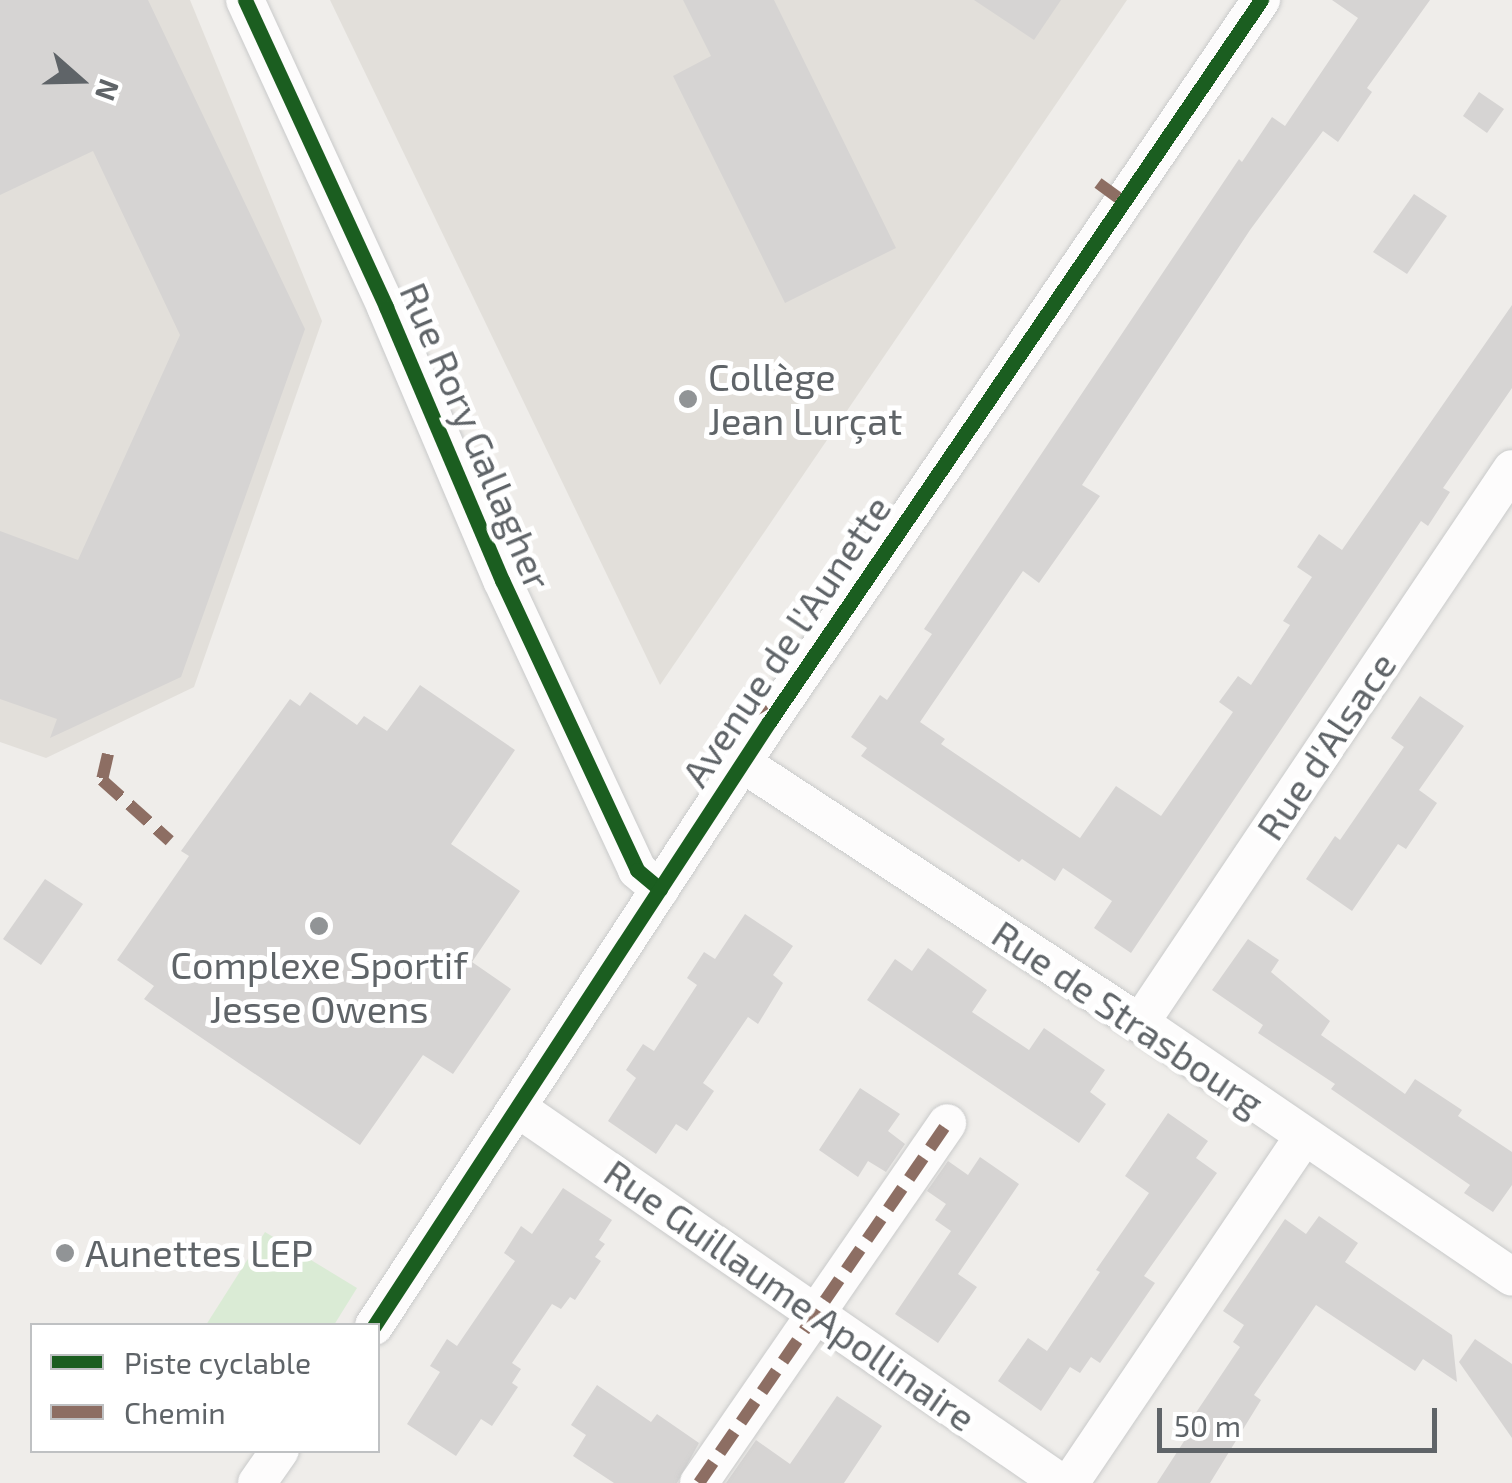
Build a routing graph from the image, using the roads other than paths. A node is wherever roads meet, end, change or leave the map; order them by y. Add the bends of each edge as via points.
1 (245, 0) edge
2 (1261, 0) edge
3 (1512, 470) edge
4 (742, 763) junction
5 (660, 889) junction
6 (1140, 1023) junction
7 (519, 1109) junction
8 (947, 1123) dead end
9 (1303, 1137) junction
10 (1510, 1270) edge
11 (817, 1312) junction
12 (376, 1323) edge
13 (278, 1453) edge
14 (256, 1483) edge
15 (699, 1483) edge
16 (1061, 1483) edge
17 (1070, 1483) edge

1 - 5 street, Rue Rory Gallagher via 637,870
2 - 4 street, Avenue de l'Aunette
3 - 6 street, Rue d'Alsace
4 - 5 street, Avenue de l'Aunette
4 - 6 street, Rue de Strasbourg
5 - 7 street, Avenue de l'Aunette
6 - 9 street, Rue de Strasbourg
7 - 11 street, Rue Guillaume Apollinaire
7 - 12 street, Avenue de l'Aunette
8 - 11 street
9 - 10 street, Rue de Strasbourg
9 - 17 street
11 - 15 street
11 - 16 street, Rue Guillaume Apollinaire
13 - 14 street

